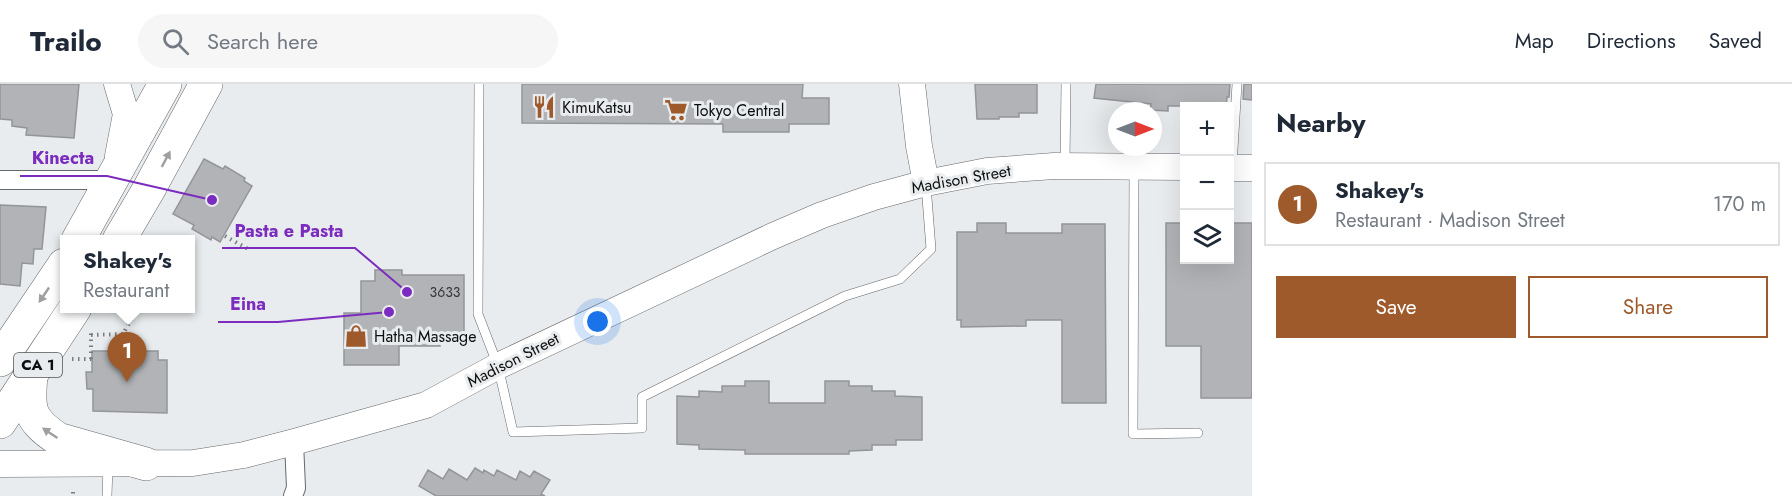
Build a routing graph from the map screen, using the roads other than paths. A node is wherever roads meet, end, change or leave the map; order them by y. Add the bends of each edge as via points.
1 (117, 84) edge
2 (186, 84) edge
3 (206, 84) edge
4 (479, 84) edge
5 (912, 84) edge
6 (1066, 84) edge
7 (1237, 84) edge
8 (158, 97) edge
9 (182, 129) junction
10 (1065, 166) junction
11 (1134, 167) junction
12 (1180, 167) edge
13 (1238, 168) edge
14 (0, 180) edge
15 (112, 180) junction
16 (926, 183) junction
17 (81, 235) edge
18 (100, 235) edge
19 (122, 235) edge
20 (60, 270) edge
21 (86, 324) edge
22 (0, 360) edge
23 (498, 366) junction
24 (31, 375) junction
25 (0, 422) edge
26 (1198, 433) dead end
27 (294, 442) junction
28 (0, 464) edge
29 (108, 464) junction
30 (146, 464) junction
31 (107, 496) edge
32 (293, 496) edge

1 - 15 main road via 126,114
2 - 9 highway via 176,107
3 - 9 highway
4 - 23 lane via 478,314
5 - 16 main road
6 - 10 lane
7 - 13 lane
8 - 15 highway
8 - 18 highway
19 -> 9 highway
10 - 11 main road, Madison Street
10 - 16 main road, Madison Street via 987,171
11 - 12 main road, Madison Street
11 - 26 lane via 1133,434
14 - 15 street
15 - 17 highway
16 - 23 main road, Madison Street via 864,201 772,236
16 - 23 lane via 931,249 900,279 845,296 642,397 642,428 513,432
20 -> 22 highway, CA 1 via 21,323
21 - 24 highway, CA 1
23 - 27 main road, Madison Street via 426,405
24 - 25 highway, CA 1
30 -> 24 highway via 58,438 38,425 31,409
27 - 30 main road, Madison Street via 193,463
27 - 32 street
28 - 29 main road, Madison Street
29 - 30 main road, Madison Street
29 - 31 lane

